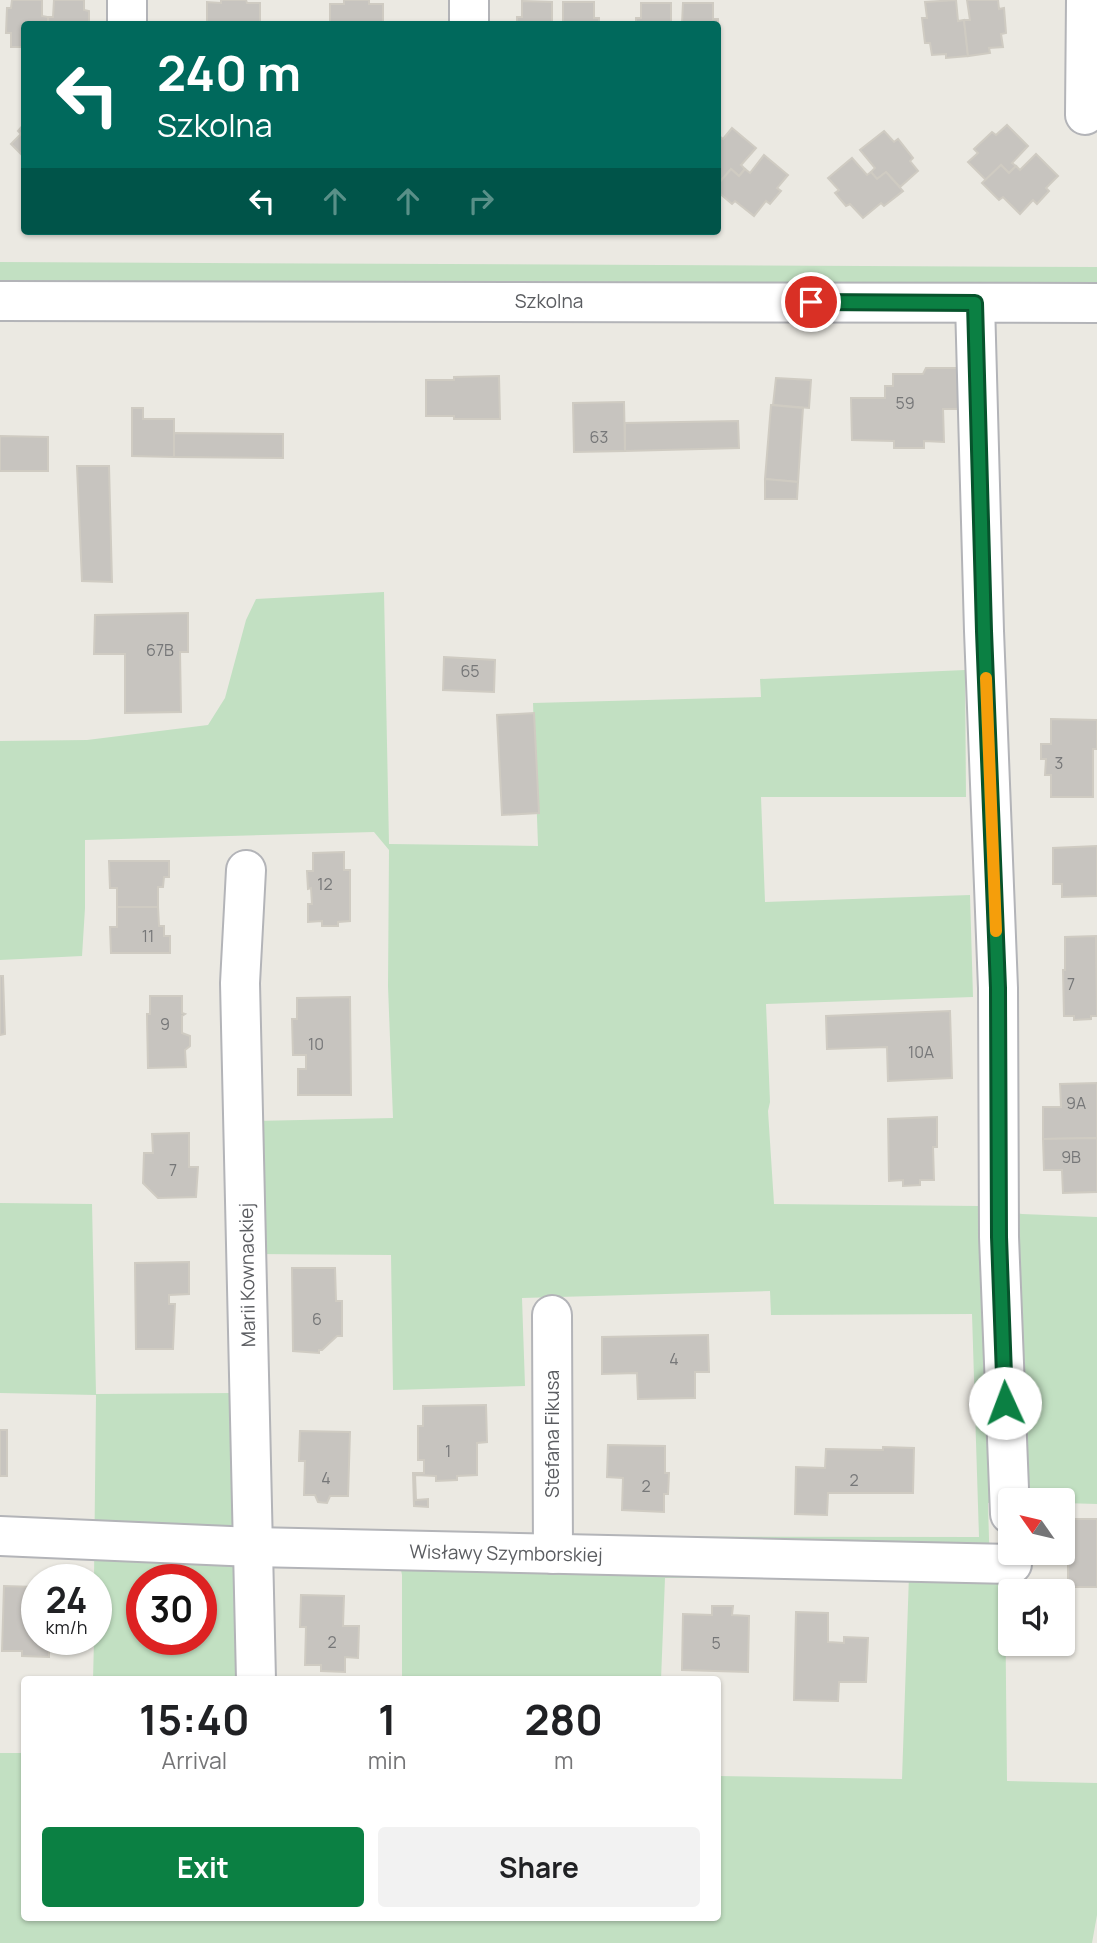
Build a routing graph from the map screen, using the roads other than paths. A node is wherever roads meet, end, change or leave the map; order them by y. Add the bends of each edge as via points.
1 (127, 0) edge
2 (469, 0) edge
3 (1086, 0) edge
4 (127, 21) edge
5 (469, 21) edge
6 (1085, 115) dead end
7 (0, 301) edge
8 (975, 303) junction
9 (1097, 303) edge
10 (246, 870) dead end
11 (552, 1315) dead end
12 (1009, 1488) edge
13 (0, 1536) edge
14 (253, 1547) junction
15 (553, 1554) junction
16 (1012, 1569) edge
17 (256, 1676) edge

1 - 4 street
2 - 5 street
3 - 6 street
7 - 8 street, Szkolna
8 - 9 street, Szkolna
8 - 12 street
10 - 14 street, Marii Kownackiej via 240,983
11 - 15 street, Stefana Fikusa
13 - 14 street, Wisławy Szymborskiej
14 - 15 street, Wisławy Szymborskiej
14 - 17 street, Marii Kownackiej
15 - 16 street, Wisławy Szymborskiej

